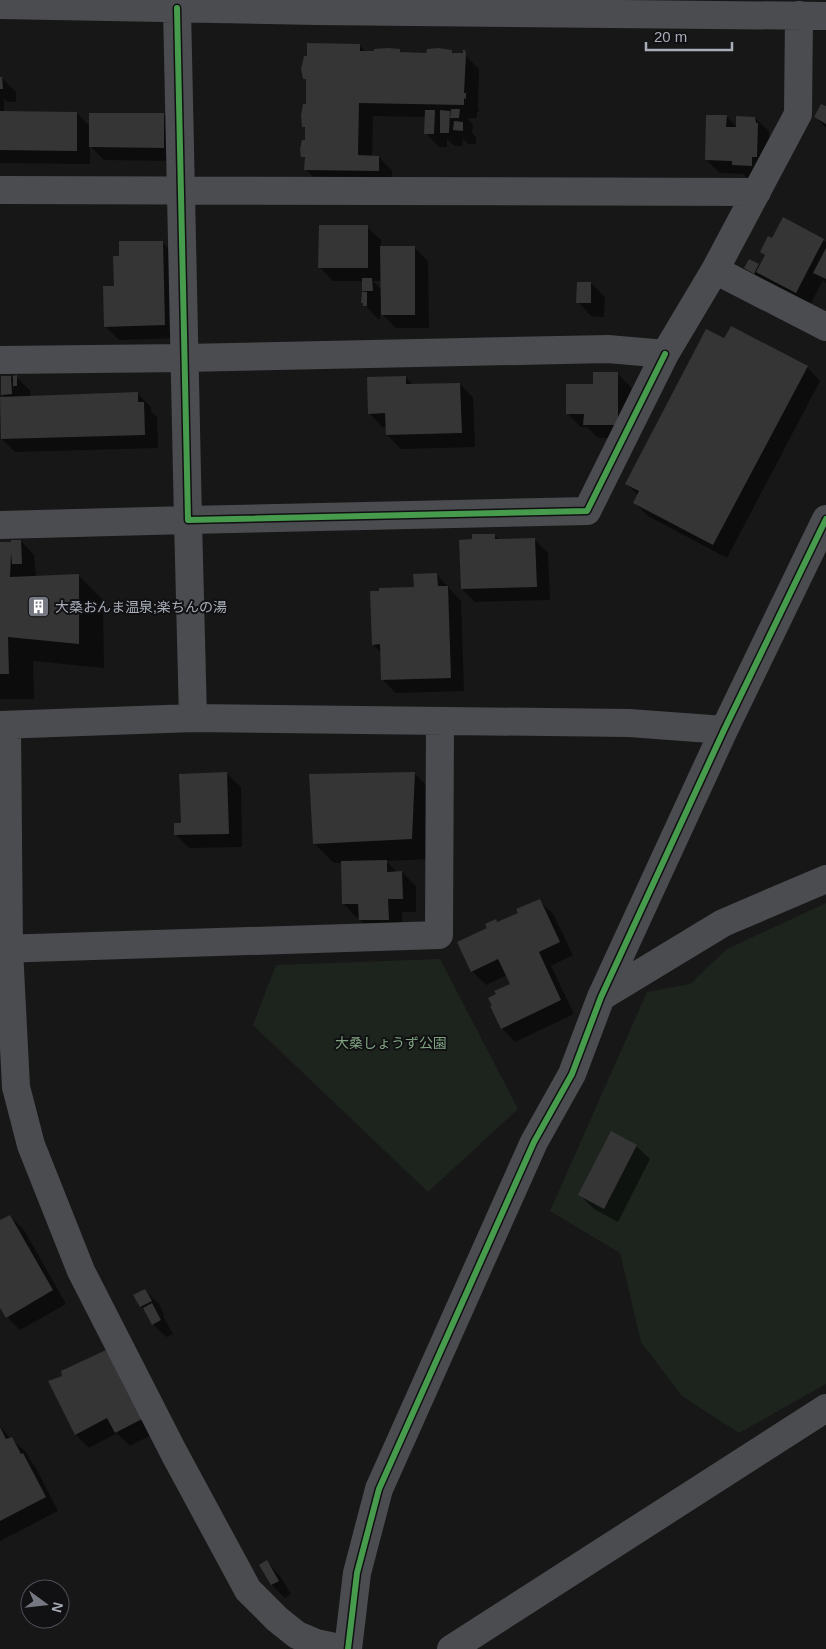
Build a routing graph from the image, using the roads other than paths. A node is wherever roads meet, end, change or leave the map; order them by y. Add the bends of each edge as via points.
1 (10, 3) edge
2 (217, 5) edge
3 (316, 6) edge
4 (488, 6) edge
5 (614, 7) edge
6 (737, 7) edge
7 (177, 8) junction
8 (799, 15) junction
9 (826, 16) edge
10 (0, 190) edge
11 (181, 190) junction
12 (756, 192) junction
13 (715, 270) junction
14 (826, 327) edge
15 (665, 354) junction
16 (184, 358) junction
17 (0, 360) edge
18 (826, 519) edge
19 (188, 520) junction
20 (0, 526) edge
21 (193, 718) junction
22 (440, 721) junction
23 (3, 725) edge
24 (724, 730) junction
25 (826, 879) edge
26 (5, 949) edge
27 (602, 997) junction
28 (826, 1408) edge
29 (344, 1649) edge
30 (348, 1649) edge
31 (451, 1649) edge

1 - 7 street
2 - 3 street
2 - 7 street
3 - 4 street
4 - 5 street
5 - 6 street
6 - 8 street
7 - 11 street
8 - 9 street
8 - 12 street via 798,114
10 - 11 street
11 - 12 street
11 - 16 street
12 - 13 street
13 - 14 street
13 - 15 street
15 - 16 street via 608,349
15 - 19 street via 587,511
16 - 17 street
16 - 19 street
18 - 24 street
19 - 20 street
19 - 21 street
21 - 22 street
21 - 23 street
22 - 24 street via 629,723
22 - 26 street via 439,935
23 - 26 street
24 - 27 street
25 - 27 street via 723,923
26 - 29 street via 16,1087 31,1145 81,1271 248,1590 297,1635
27 - 30 street via 572,1074 534,1142 379,1489 357,1573
28 - 31 street

